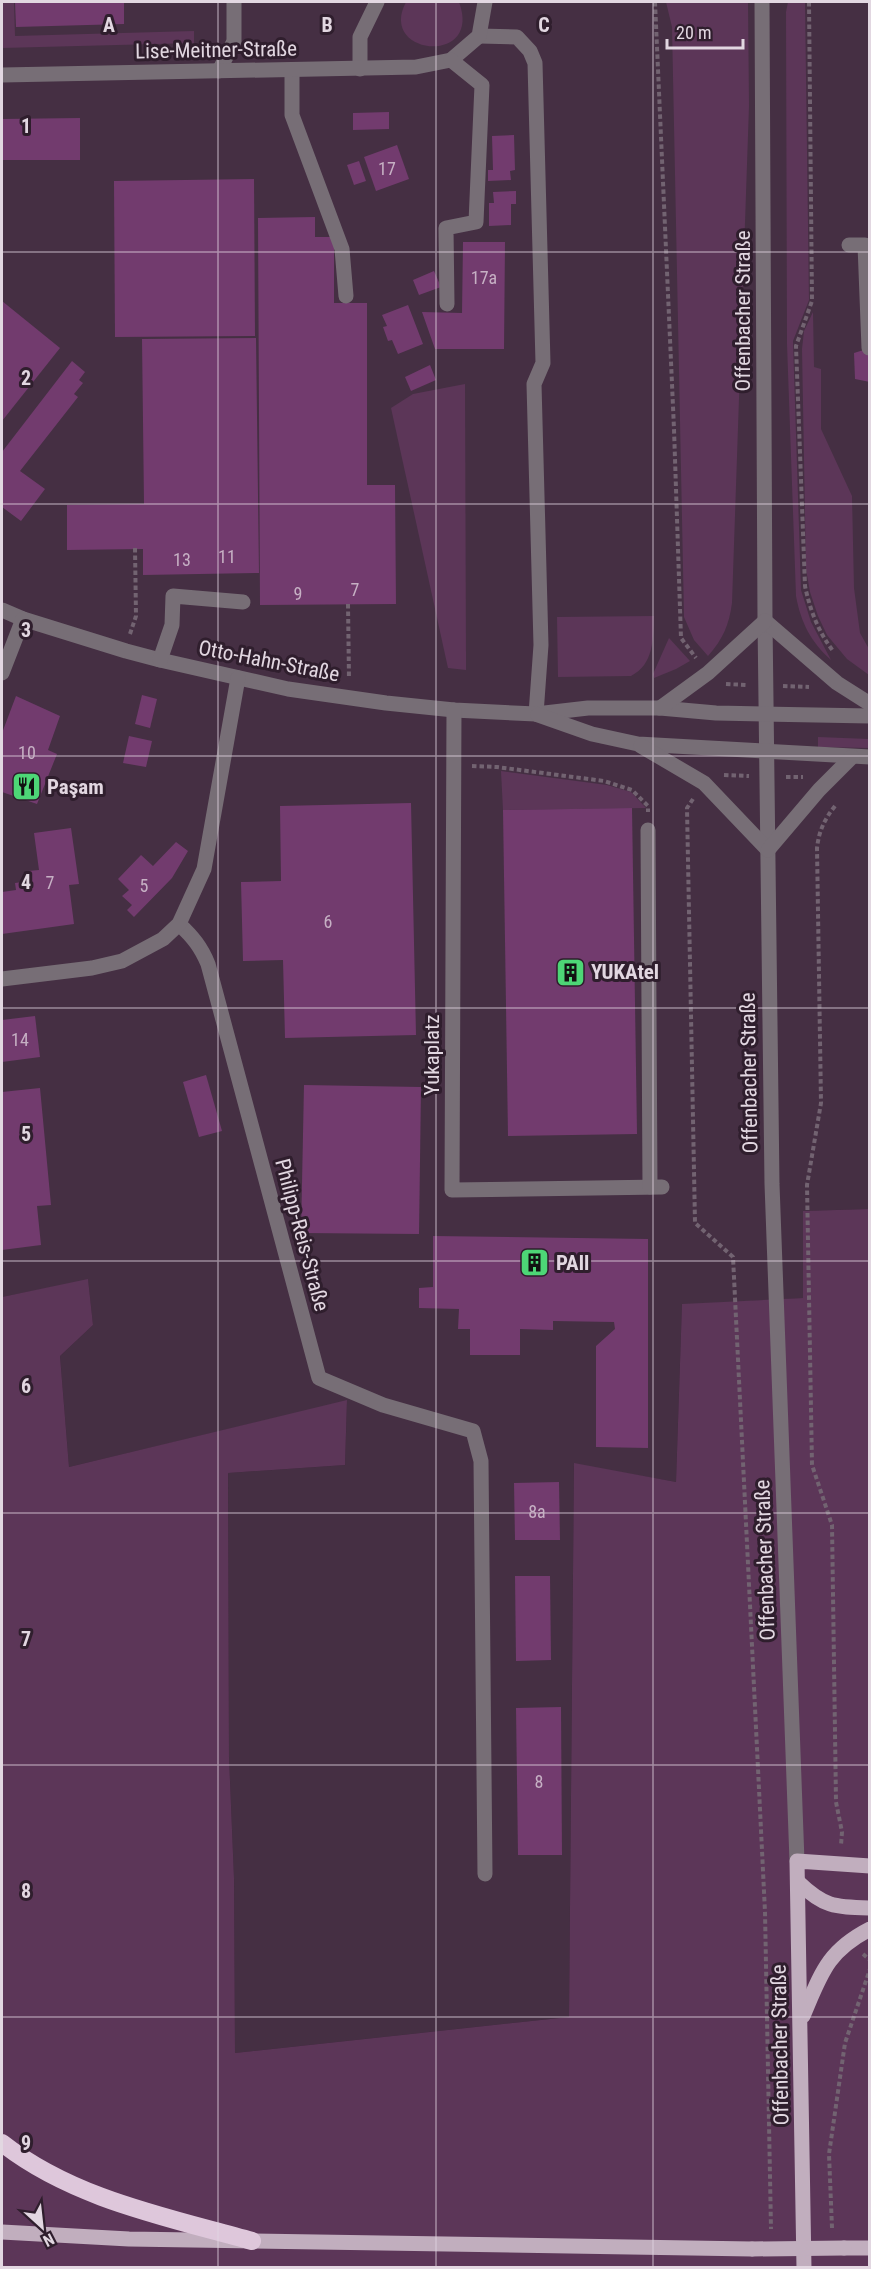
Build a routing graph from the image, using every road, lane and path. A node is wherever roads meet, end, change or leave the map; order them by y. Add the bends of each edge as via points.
1 (234, 2) edge
2 (377, 2) edge
3 (485, 2) edge
4 (655, 2) edge
5 (762, 2) edge
6 (809, 2) edge
7 (479, 36) junction
8 (451, 60) junction
9 (360, 69) junction
10 (292, 70) junction
11 (219, 71) junction
12 (2, 75) edge
13 (849, 245) dead end
14 (346, 296) dead end
15 (447, 304) dead end
16 (869, 348) edge
17 (135, 548) dead end
18 (243, 602) dead end
19 (348, 604) dead end
20 (2, 610) edge
21 (23, 619) junction
22 (765, 621) junction
23 (681, 638) dead end
24 (124, 651) junction
25 (836, 655) dead end
26 (160, 660) junction
27 (2, 673) edge
28 (238, 678) junction
29 (718, 683) dead end
30 (837, 683) junction
31 (767, 686) junction
32 (349, 698) junction
33 (870, 704) edge
34 (660, 708) junction
35 (454, 710) junction
36 (536, 714) junction
37 (766, 714) junction
38 (870, 716) edge
39 (638, 744) junction
40 (767, 752) junction
41 (852, 757) junction
42 (870, 757) edge
43 (454, 766) junction
44 (704, 783) junction
45 (832, 800) dead end
46 (648, 830) joint
47 (768, 850) junction
48 (179, 924) junction
49 (2, 979) edge
50 (797, 1853) junction
51 (839, 1863) junction
52 (870, 1866) edge
53 (485, 1875) dead end
54 (798, 1882) junction
55 (870, 1908) edge
56 (870, 1929) edge
57 (849, 1941) junction
58 (870, 1960) edge
59 (870, 1969) edge
60 (801, 2022) junction
61 (2, 2144) edge
62 (2, 2232) edge
63 (771, 2232) dead end
64 (832, 2234) dead end
65 (252, 2241) junction
66 (870, 2248) edge
67 (804, 2268) edge

1 - 11 street via 234,41
2 - 9 street via 360,37
3 - 7 street
4 - 23 path
5 - 22 street, Offenbacher Straße
6 - 25 path via 812,301 796,346 805,586 818,627
7 - 8 street, Lise-Meitner-Straße
7 - 36 street via 517,38 536,63 543,363 534,384 541,645
8 - 9 street, Lise-Meitner-Straße via 416,67
8 - 15 street via 482,86 476,222 446,228
9 - 10 street, Lise-Meitner-Straße
10 - 11 street, Lise-Meitner-Straße
10 - 14 street via 292,115 342,249
11 - 12 street, Lise-Meitner-Straße
13 - 16 street via 865,245
17 - 24 path via 136,616
18 - 26 street via 173,596 172,625
19 - 32 path
20 - 21 street, Otto-Hahn-Straße
21 - 24 street, Otto-Hahn-Straße
21 - 27 street
22 - 30 street
22 - 31 street, Offenbacher Straße
22 - 34 street via 708,673
24 - 26 street, Otto-Hahn-Straße
26 - 28 street, Otto-Hahn-Straße
28 - 32 street, Otto-Hahn-Straße
28 - 48 street via 204,869
29 - 31 path
30 - 31 path via 827,693 820,687
30 - 33 street
31 - 37 street, Offenbacher Straße
32 - 35 street, Otto-Hahn-Straße
34 - 36 street, Otto-Hahn-Straße via 588,708
34 - 37 street, Otto-Hahn-Straße
35 - 36 street, Otto-Hahn-Straße
35 - 43 street, Yukaplatz
36 - 39 street, Otto-Hahn-Straße via 592,734
37 - 38 street, Otto-Hahn-Straße
37 - 40 street, Offenbacher Straße
39 - 40 street, Otto-Hahn-Straße
39 - 44 street
40 - 41 street, Otto-Hahn-Straße
40 - 47 street, Offenbacher Straße
41 - 42 street, Otto-Hahn-Straße
41 - 47 street
43 - 46 path via 497,767 604,781 632,790 648,806
43 - 46 street, Yukaplatz via 452,1190 656,1187
44 - 47 street
44 - 63 path via 687,808 695,1223 733,1257 765,1912
45 - 51 path via 837,804 824,821 817,848 820,1103 807,1185 812,1465 832,1525 836,1802 842,1832
47 - 50 street, Offenbacher Straße via 772,1184
48 - 49 street via 164,939 122,961
48 - 53 street, Philipp-Reis-Straße via 195,939 208,964 319,1378 382,1405 473,1431 481,1461
50 - 51 main road
50 - 54 main road, Offenbacher Straße
51 - 52 main road
54 - 55 main road via 826,1904
54 - 60 main road, Offenbacher Straße
56 - 57 main road
57 - 58 path
57 - 60 main road via 822,1975
59 - 64 path via 845,2043 830,2154
60 - 67 main road, Offenbacher Straße
61 - 65 highway via 68,2184 111,2201
62 - 65 main road via 129,2240
65 - 66 main road, bridge

